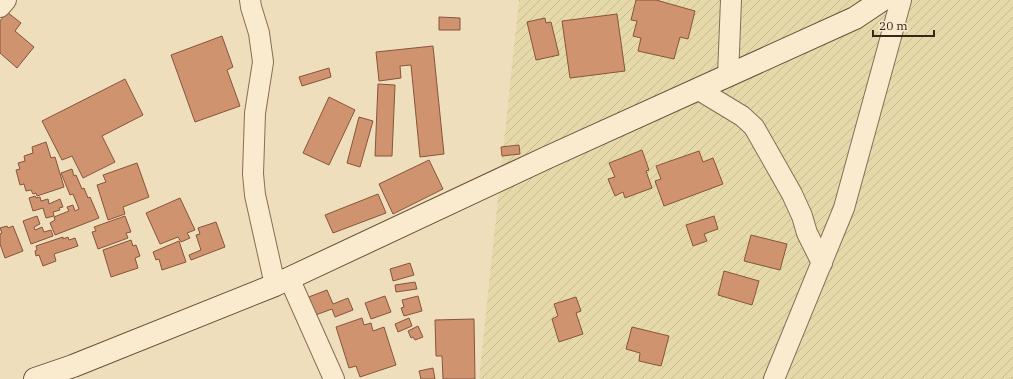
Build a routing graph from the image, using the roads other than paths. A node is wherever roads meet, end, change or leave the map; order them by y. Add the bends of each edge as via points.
1 (6, 0) edge
2 (250, 0) edge
3 (732, 0) edge
4 (882, 0) edge
5 (900, 0) edge
6 (0, 7) edge
7 (728, 76) junction
8 (699, 90) junction
9 (822, 263) junction
10 (282, 281) junction
11 (35, 379) edge
12 (334, 379) edge
13 (774, 379) edge

1 - 6 street
2 - 10 street via 259,33 263,62 255,113 255,195
3 - 7 street
4 - 7 main road via 855,18
5 - 9 street via 844,208
7 - 8 main road
8 - 9 street via 742,116 754,127 792,194
8 - 10 main road
9 - 13 street
10 - 11 main road
10 - 12 street

